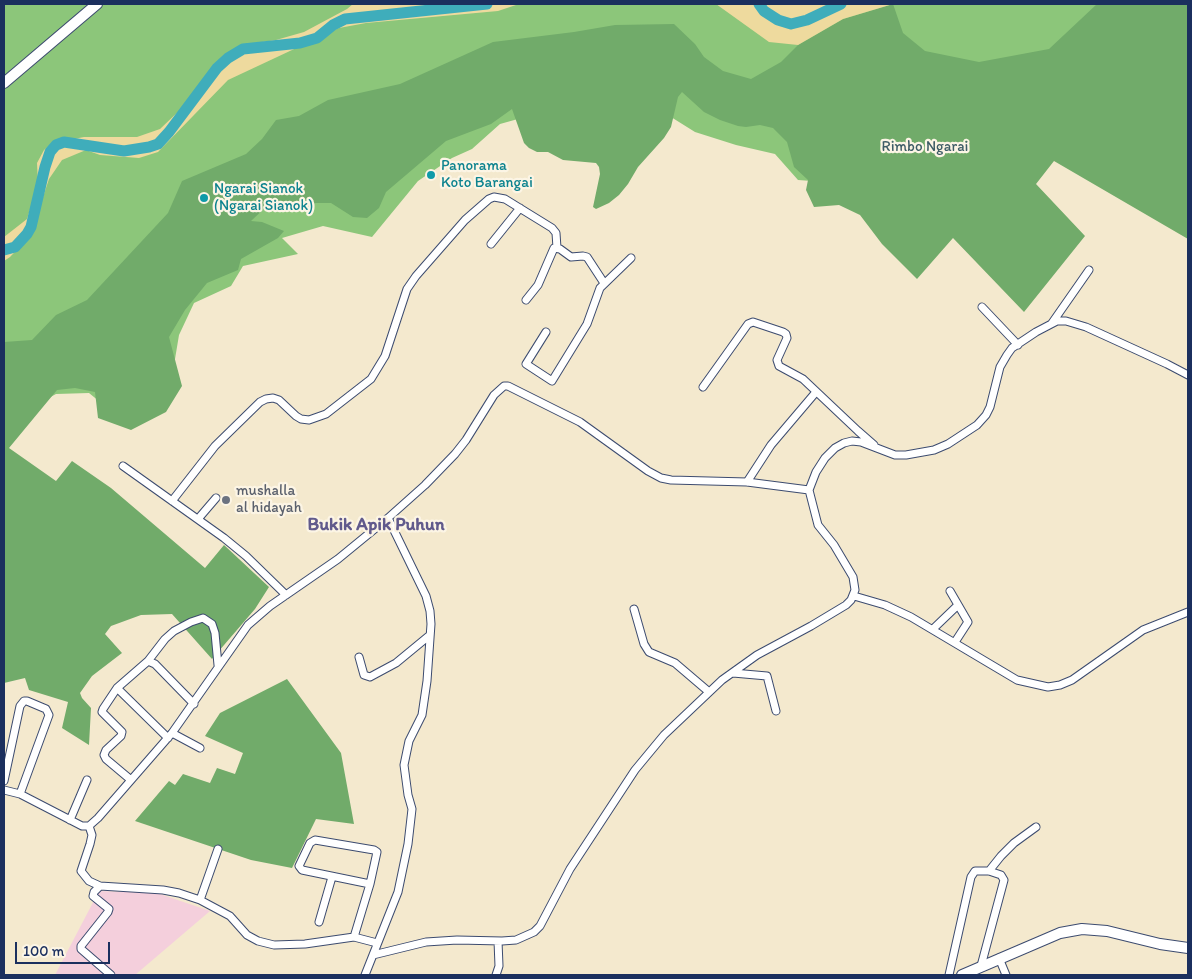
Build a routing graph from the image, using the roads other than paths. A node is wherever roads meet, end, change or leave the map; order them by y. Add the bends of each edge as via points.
1 (97, 4) edge
2 (4, 83) edge
3 (520, 208) junction
4 (491, 244) dead end
5 (557, 248) junction
6 (631, 258) dead end
7 (1089, 270) dead end
8 (604, 283) junction
9 (526, 300) dead end
10 (982, 307) dead end
11 (1052, 323) junction
12 (546, 332) dead end
13 (1018, 345) junction
14 (1188, 376) edge
15 (703, 387) dead end
16 (816, 392) junction
17 (880, 450) junction
18 (123, 466) dead end
19 (747, 482) junction
20 (809, 490) junction
21 (216, 498) dead end
22 (172, 502) junction
23 (388, 518) junction
24 (198, 519) junction
25 (950, 592) dead end
26 (286, 595) junction
27 (854, 596) junction
28 (958, 605) junction
29 (634, 608) dead end
30 (1188, 612) edge
31 (933, 629) junction
32 (430, 635) junction
33 (955, 642) junction
34 (359, 657) dead end
35 (148, 661) junction
36 (218, 666) junction
37 (733, 673) junction
38 (117, 688) junction
39 (709, 692) junction
40 (194, 704) junction
41 (776, 711) dead end
42 (170, 736) junction
43 (200, 748) dead end
44 (7, 749) edge
45 (87, 780) dead end
46 (131, 780) junction
47 (4, 781) edge
48 (4, 790) edge
49 (20, 794) junction
50 (70, 820) junction
51 (89, 826) junction
52 (1036, 827) dead end
53 (218, 849) dead end
54 (989, 871) junction
55 (332, 878) junction
56 (370, 884) junction
57 (100, 886) junction
58 (200, 900) junction
59 (319, 922) dead end
60 (354, 936) junction
61 (498, 941) junction
62 (377, 943) junction
63 (1188, 948) edge
64 (373, 955) junction
65 (999, 958) junction
66 (981, 966) junction
67 (111, 975) edge
68 (365, 975) edge
69 (496, 975) edge
70 (949, 975) edge
71 (962, 975) edge
72 (1006, 975) edge

1 - 2 street
3 - 4 street
3 - 5 street via 552,228 556,233
3 - 22 street via 499,197 489,199 416,276 401,302 385,356 371,379 326,414 309,420 296,416 279,400 273,398 260,402 215,446
5 - 8 street via 571,257 587,257
5 - 9 street via 552,250 538,285
6 - 8 street
7 - 11 street
8 - 12 street via 587,324 552,381 526,364
10 - 13 street
11 - 13 street
11 - 14 street via 1066,321 1086,327
13 - 17 street via 1000,367 990,407 978,425 934,450 895,455
15 - 16 street via 745,327 753,322 786,334 778,366 803,378
16 - 17 street
16 - 19 street via 771,445
17 - 20 street via 852,441 835,448 816,472
18 - 22 street
19 - 20 street
19 - 23 street via 661,478 580,422 504,386 494,395 455,454
20 - 27 street via 818,525 854,577
21 - 24 street
22 - 24 street
23 - 26 street via 338,559
23 - 32 street via 426,596
24 - 26 street via 246,556
25 - 28 street
26 - 36 street via 248,625
27 - 31 street via 885,605
27 - 37 street via 846,605 768,647
28 - 31 street
28 - 33 street via 968,622
29 - 39 street via 649,652 675,663
30 - 33 street via 1143,630 1072,680 1048,687 1017,680
31 - 33 street
32 - 34 street via 396,663 370,677 364,675
32 - 62 street via 422,715 409,741 404,765 412,809 408,844 398,892
35 - 36 street via 174,631 203,618 212,624 215,633
35 - 38 street
35 - 40 street via 155,664
36 - 40 street
37 - 39 street
37 - 41 street via 767,676
38 - 42 street
38 - 46 street via 102,712 122,732 104,755
39 - 61 street via 664,735 635,770 570,869 540,926 516,940
40 - 42 street
42 - 43 street
42 - 46 street
44 - 47 street
44 - 49 street via 24,701 48,710 49,715
45 - 50 street
46 - 51 street
48 - 49 street
49 - 50 street
50 - 51 street
51 - 57 street via 92,835 81,871 89,881
52 - 54 street via 1014,843
53 - 58 street
54 - 66 street via 1001,875 1004,883
54 - 70 street via 972,874
55 - 56 street
55 - 56 street via 300,869 312,841 374,850 377,855
55 - 59 street
56 - 60 street
57 - 58 street via 163,890
57 - 67 street via 93,896 109,909 80,949
58 - 60 street via 230,916 248,935 274,945
60 - 62 street
61 - 64 street via 440,940
61 - 69 street
62 - 64 street
63 - 65 street via 1082,928 1060,933
64 - 68 street
65 - 66 street
65 - 72 street
66 - 71 street

